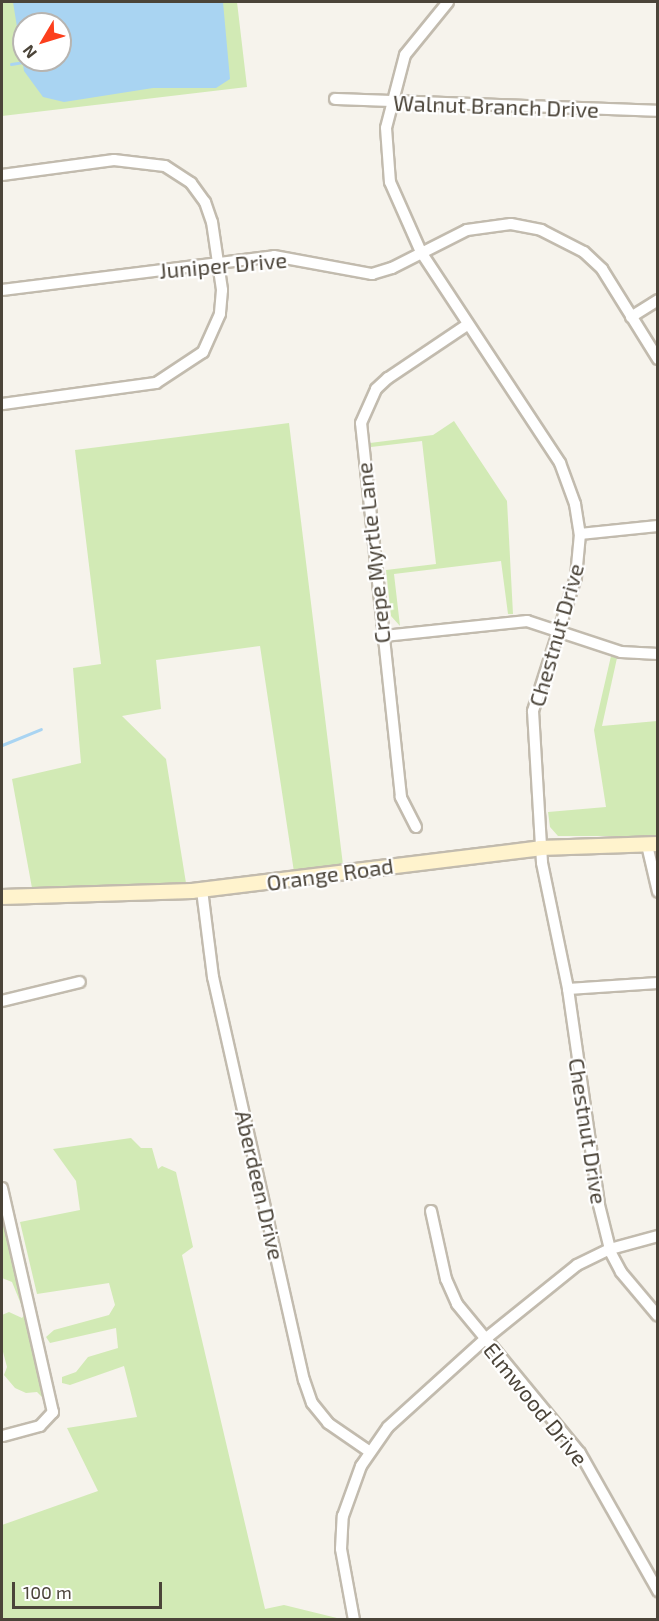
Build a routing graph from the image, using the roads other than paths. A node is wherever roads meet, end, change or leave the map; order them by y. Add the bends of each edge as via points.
1 (448, 2) edge
2 (335, 99) dead end
3 (390, 102) junction
4 (657, 111) edge
5 (2, 175) edge
6 (421, 252) junction
7 (218, 262) junction
8 (2, 290) edge
9 (657, 300) edge
10 (631, 317) junction
11 (467, 325) junction
12 (657, 359) edge
13 (2, 404) edge
14 (657, 526) edge
15 (580, 534) junction
16 (558, 633) junction
17 (384, 636) junction
18 (657, 654) edge
19 (416, 827) dead end
20 (652, 844) edge
21 (540, 848) junction
22 (202, 890) junction
23 (657, 892) edge
24 (2, 897) edge
25 (80, 982) dead end
26 (657, 983) edge
27 (568, 989) junction
28 (2, 1001) edge
29 (2, 1188) edge
30 (431, 1211) dead end
31 (657, 1236) edge
32 (610, 1249) junction
33 (657, 1316) edge
34 (484, 1340) junction
35 (2, 1436) edge
36 (370, 1452) junction
37 (657, 1591) edge
38 (354, 1620) edge

1 - 3 street, Chestnut Drive via 405,55
2 - 3 street, Walnut Branch Drive
3 - 4 street, Walnut Branch Drive
3 - 6 street, Chestnut Drive via 386,128 390,182
5 - 7 street via 114,160 165,166 191,183 205,202
6 - 7 street, Juniper Drive via 372,274 274,256
6 - 10 street, Juniper Drive via 448,237 485,225 541,230 584,252 602,269
6 - 11 street, Chestnut Drive
7 - 8 street, Juniper Drive
7 - 13 street via 222,290 214,332 203,352 180,371 140,387
9 - 10 street
10 - 12 street, Juniper Drive
11 - 15 street, Chestnut Drive via 560,463 572,490
11 - 17 street, Crepe Myrtle Lane via 382,383 367,405 361,423
14 - 15 street
15 - 16 street, Chestnut Drive via 576,577
16 - 17 street via 522,621
16 - 18 street via 628,654
16 - 21 street, Chestnut Drive via 532,718
17 - 19 street, Crepe Myrtle Lane via 401,797
20 - 21 main road, Orange Road
20 - 23 street
21 - 22 main road, Orange Road
21 - 27 street, Chestnut Drive
22 - 24 main road, Orange Road
22 - 36 street, Aberdeen Drive via 213,976 304,1380 312,1402 328,1423
25 - 28 street
26 - 27 street
27 - 32 street, Chestnut Drive via 594,1179
29 - 35 street via 52,1407 50,1418 40,1426
30 - 34 street, Elmwood Drive via 450,1292
31 - 32 street
32 - 33 street, Chestnut Drive via 633,1290
32 - 34 street via 577,1265
34 - 36 street via 394,1420
34 - 37 street, Elmwood Drive via 580,1453
36 - 38 street via 353,1485 340,1536

